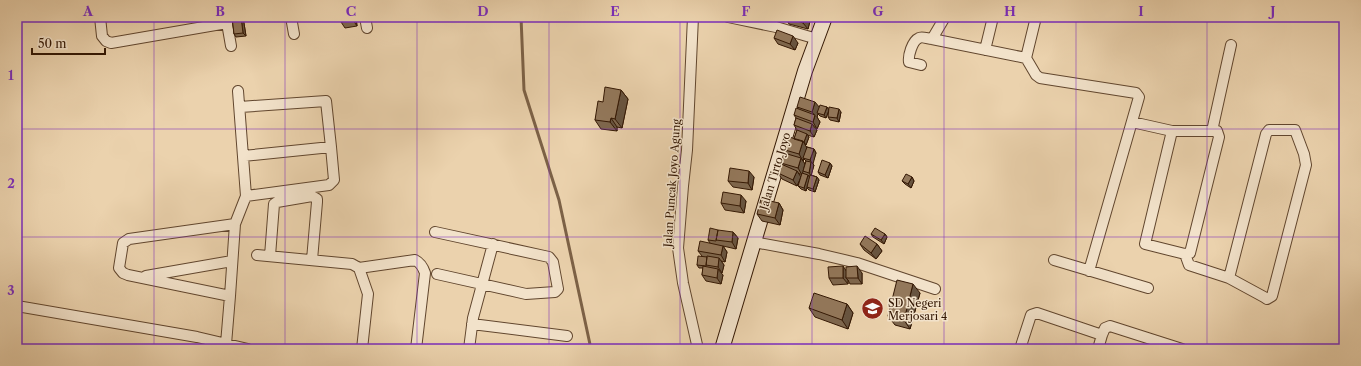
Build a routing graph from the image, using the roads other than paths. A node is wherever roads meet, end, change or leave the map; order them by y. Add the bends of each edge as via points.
1 (100, 17) edge
2 (291, 17) edge
3 (365, 17) edge
4 (693, 17) edge
5 (728, 17) edge
6 (825, 17) edge
7 (945, 17) edge
8 (993, 17) edge
9 (1036, 17) edge
10 (227, 20) edge
11 (367, 28) dead end
12 (294, 34) dead end
13 (817, 39) junction
14 (932, 39) junction
15 (1231, 45) dead end
16 (230, 46) dead end
17 (985, 50) junction
18 (1026, 58) junction
19 (922, 65) dead end
20 (238, 91) dead end
21 (240, 107) junction
22 (1132, 122) junction
23 (1172, 131) junction
24 (1212, 131) junction
25 (331, 147) junction
26 (243, 156) junction
27 (246, 196) junction
28 (234, 224) junction
29 (435, 232) dead end
30 (754, 242) junction
31 (493, 244) junction
32 (1185, 254) junction
33 (257, 255) dead end
34 (270, 256) junction
35 (312, 260) junction
36 (1054, 260) dead end
37 (232, 261) junction
38 (359, 268) junction
39 (1089, 271) junction
40 (437, 274) dead end
41 (138, 277) junction
42 (1229, 278) junction
43 (482, 284) junction
44 (1148, 288) dead end
45 (935, 289) dead end
46 (230, 296) junction
47 (17, 306) edge
48 (472, 324) junction
49 (1102, 335) junction
50 (566, 336) dead end
51 (226, 344) junction
52 (248, 349) edge
53 (362, 349) edge
54 (416, 349) edge
55 (469, 349) edge
56 (698, 349) edge
57 (722, 349) edge
58 (1021, 349) edge
59 (1098, 349) edge
60 (1182, 349) edge

1 - 10 street via 102,36 111,42
2 - 12 street
3 - 11 street
4 - 56 street, Jalan Puncak Joyo Agung via 688,144 678,248
5 - 13 street
6 - 13 street, Jalan Tirto Joyo
7 - 14 street
8 - 17 street
9 - 18 street
10 - 16 street
13 - 30 street, Jalan Tirto Joyo
14 - 17 street
14 - 19 street via 920,37 909,52 909,62
15 - 24 street
17 - 18 street
18 - 22 street via 1040,78 1136,93 1139,101
20 - 21 street
21 - 25 street via 326,101
21 - 26 street
22 - 23 street
22 - 39 street
23 - 24 street
23 - 32 street via 1145,244
24 - 32 street via 1217,131 1220,137 1192,250
25 - 26 street
25 - 27 street via 334,180 329,185
26 - 27 street
27 - 28 street
28 - 37 street
28 - 41 street via 125,240 119,268 123,273
29 - 31 street
30 - 45 street via 857,263
30 - 57 street, Jalan Tirto Joyo
31 - 43 street
31 - 43 street via 549,257 553,262 558,289 555,292 526,294
32 - 42 street via 1189,264
33 - 34 street
34 - 35 street
34 - 35 street via 274,204 312,196 317,202
35 - 38 street via 352,264
36 - 39 street
37 - 41 street
37 - 46 street
38 - 53 street via 368,294
38 - 54 street via 415,260 424,268
39 - 44 street
40 - 43 street
41 - 46 street
42 - 42 street via 1264,298 1272,296 1306,165 1295,130 1269,130 1266,134
43 - 48 street
46 - 51 street
47 - 51 street
48 - 50 street
48 - 55 street
49 - 58 street via 1034,314 1031,315
49 - 59 street
49 - 60 street via 1105,328 1110,326
51 - 52 street

